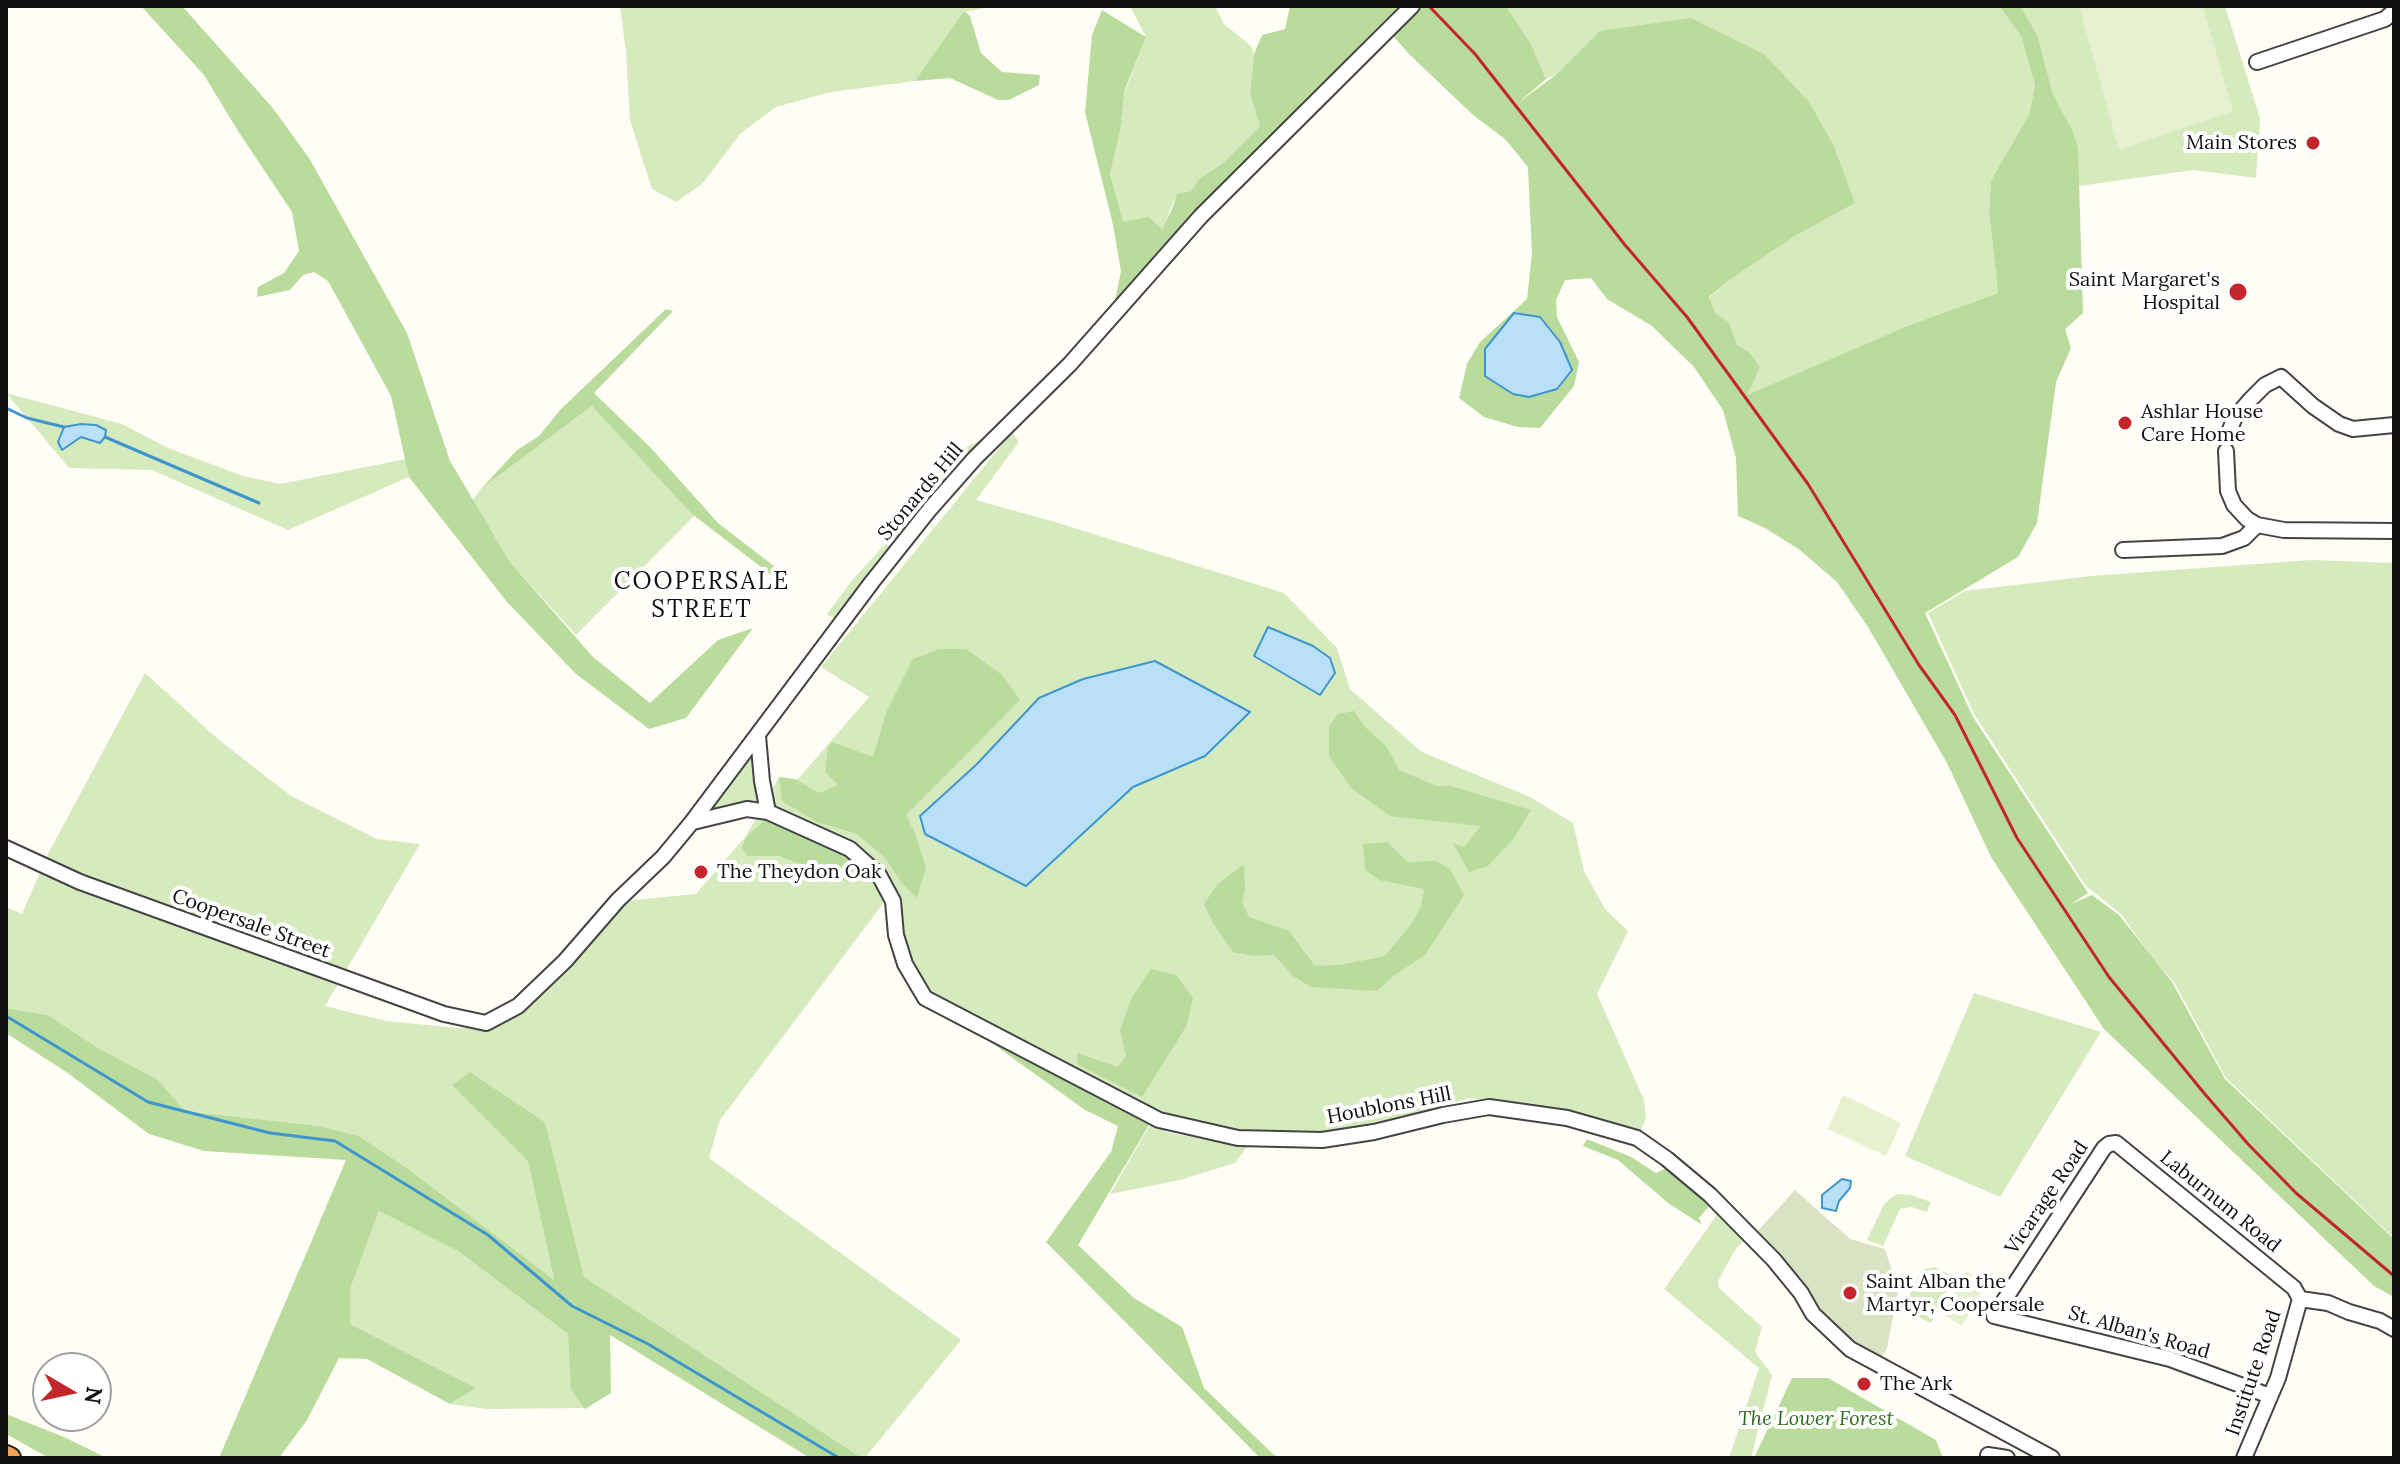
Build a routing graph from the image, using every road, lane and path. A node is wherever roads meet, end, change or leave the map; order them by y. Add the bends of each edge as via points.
1 (1411, 6) edge
2 (2394, 11) edge
3 (2257, 62) dead end
4 (2394, 425) edge
5 (2257, 525) junction
6 (2394, 531) edge
7 (2123, 550) dead end
8 (758, 736) junction
9 (768, 812) junction
10 (692, 822) junction
11 (6, 848) edge
12 (486, 1023) joint
13 (2109, 1144) joint
14 (2300, 1299) junction
15 (1994, 1316) joint
16 (2394, 1329) edge
17 (2270, 1396) junction
18 (1988, 1455) dead end
19 (2047, 1457) edge
20 (2007, 1458) edge
21 (2244, 1458) edge

1 - 8 street, Stonards Hill via 1201,216 1070,364 975,458 872,582
2 - 3 street via 2385,19
4 - 5 street via 2353,429 2313,406 2281,377 2265,385 2234,419 2226,444 2228,491 2234,505
5 - 6 street
5 - 7 street via 2244,538 2222,546
8 - 9 street
8 - 10 street, Stonards Hill
9 - 10 street, Houblons Hill via 747,809
9 - 19 street, Houblons Hill via 850,849 879,875 893,901 905,964 925,998 1159,1120 1238,1138 1322,1140 1489,1107 1567,1118 1637,1138 1710,1195 1774,1260 1835,1338 1865,1360
10 - 12 street, Stonards Hill via 565,961 518,1006
11 - 12 street, Coopersale Street via 80,882 385,995
13 - 14 street, Laburnum Road via 2116,1143 2294,1288
13 - 15 street, Vicarage Road
14 - 16 street via 2328,1303
14 - 17 street, Institute Road
15 - 17 street, St. Alban's Road via 2170,1359
17 - 21 street, Institute Road
18 - 20 street

